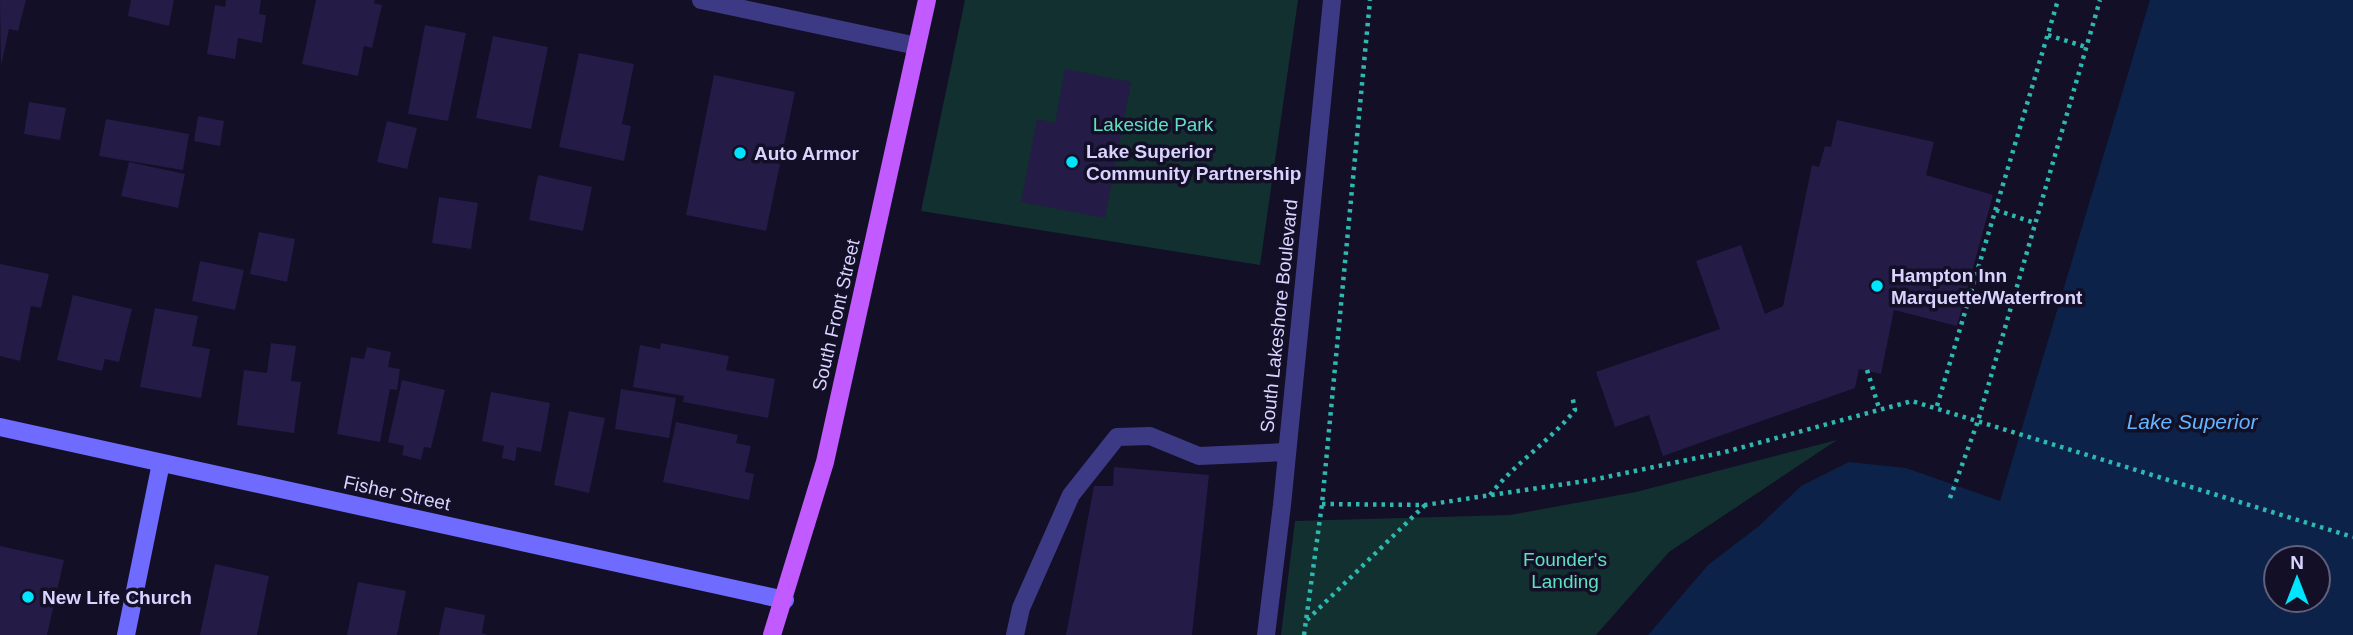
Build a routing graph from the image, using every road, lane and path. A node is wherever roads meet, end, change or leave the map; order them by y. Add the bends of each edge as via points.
1 (701, 0) edge
2 (928, 0) edge
3 (1332, 0) edge
4 (1370, 0) edge
5 (2058, 0) edge
6 (2100, 0) edge
7 (2048, 35) junction
8 (917, 46) junction
9 (2086, 47) junction
10 (1996, 210) junction
11 (2035, 223) junction
12 (1867, 370) dead end
13 (1572, 395) dead end
14 (1937, 407) junction
15 (1879, 408) junction
16 (1978, 421) junction
17 (0, 427) edge
18 (1286, 452) junction
19 (161, 463) junction
20 (1489, 495) junction
21 (1950, 498) dead end
22 (1322, 504) junction
23 (1425, 505) junction
24 (2353, 537) edge
25 (785, 600) junction
26 (1306, 620) junction
27 (126, 635) edge
28 (772, 635) edge
29 (1015, 635) edge
30 (1266, 635) edge
31 (1304, 635) edge

1 - 8 street
2 - 8 main road, South Front Street
3 - 18 street, South Lakeshore Boulevard
4 - 22 path
5 - 7 path
6 - 9 path
7 - 9 path
7 - 10 path
8 - 25 main road, South Front Street via 825,462
9 - 11 path
10 - 11 path
10 - 14 path
11 - 16 path
12 - 15 path
13 - 20 path via 1575,410
14 - 15 path via 1912,401
14 - 16 path
15 - 20 path via 1725,452 1592,480
16 - 21 path
16 - 24 path
17 - 19 street, Fisher Street
18 - 29 street via 1199,456 1150,436 1117,437 1071,495 1021,608
18 - 30 street, South Lakeshore Boulevard
19 - 25 street, Fisher Street
19 - 27 street
20 - 23 path
22 - 23 path
22 - 26 path
23 - 26 path
25 - 28 main road, South Front Street
26 - 31 path

